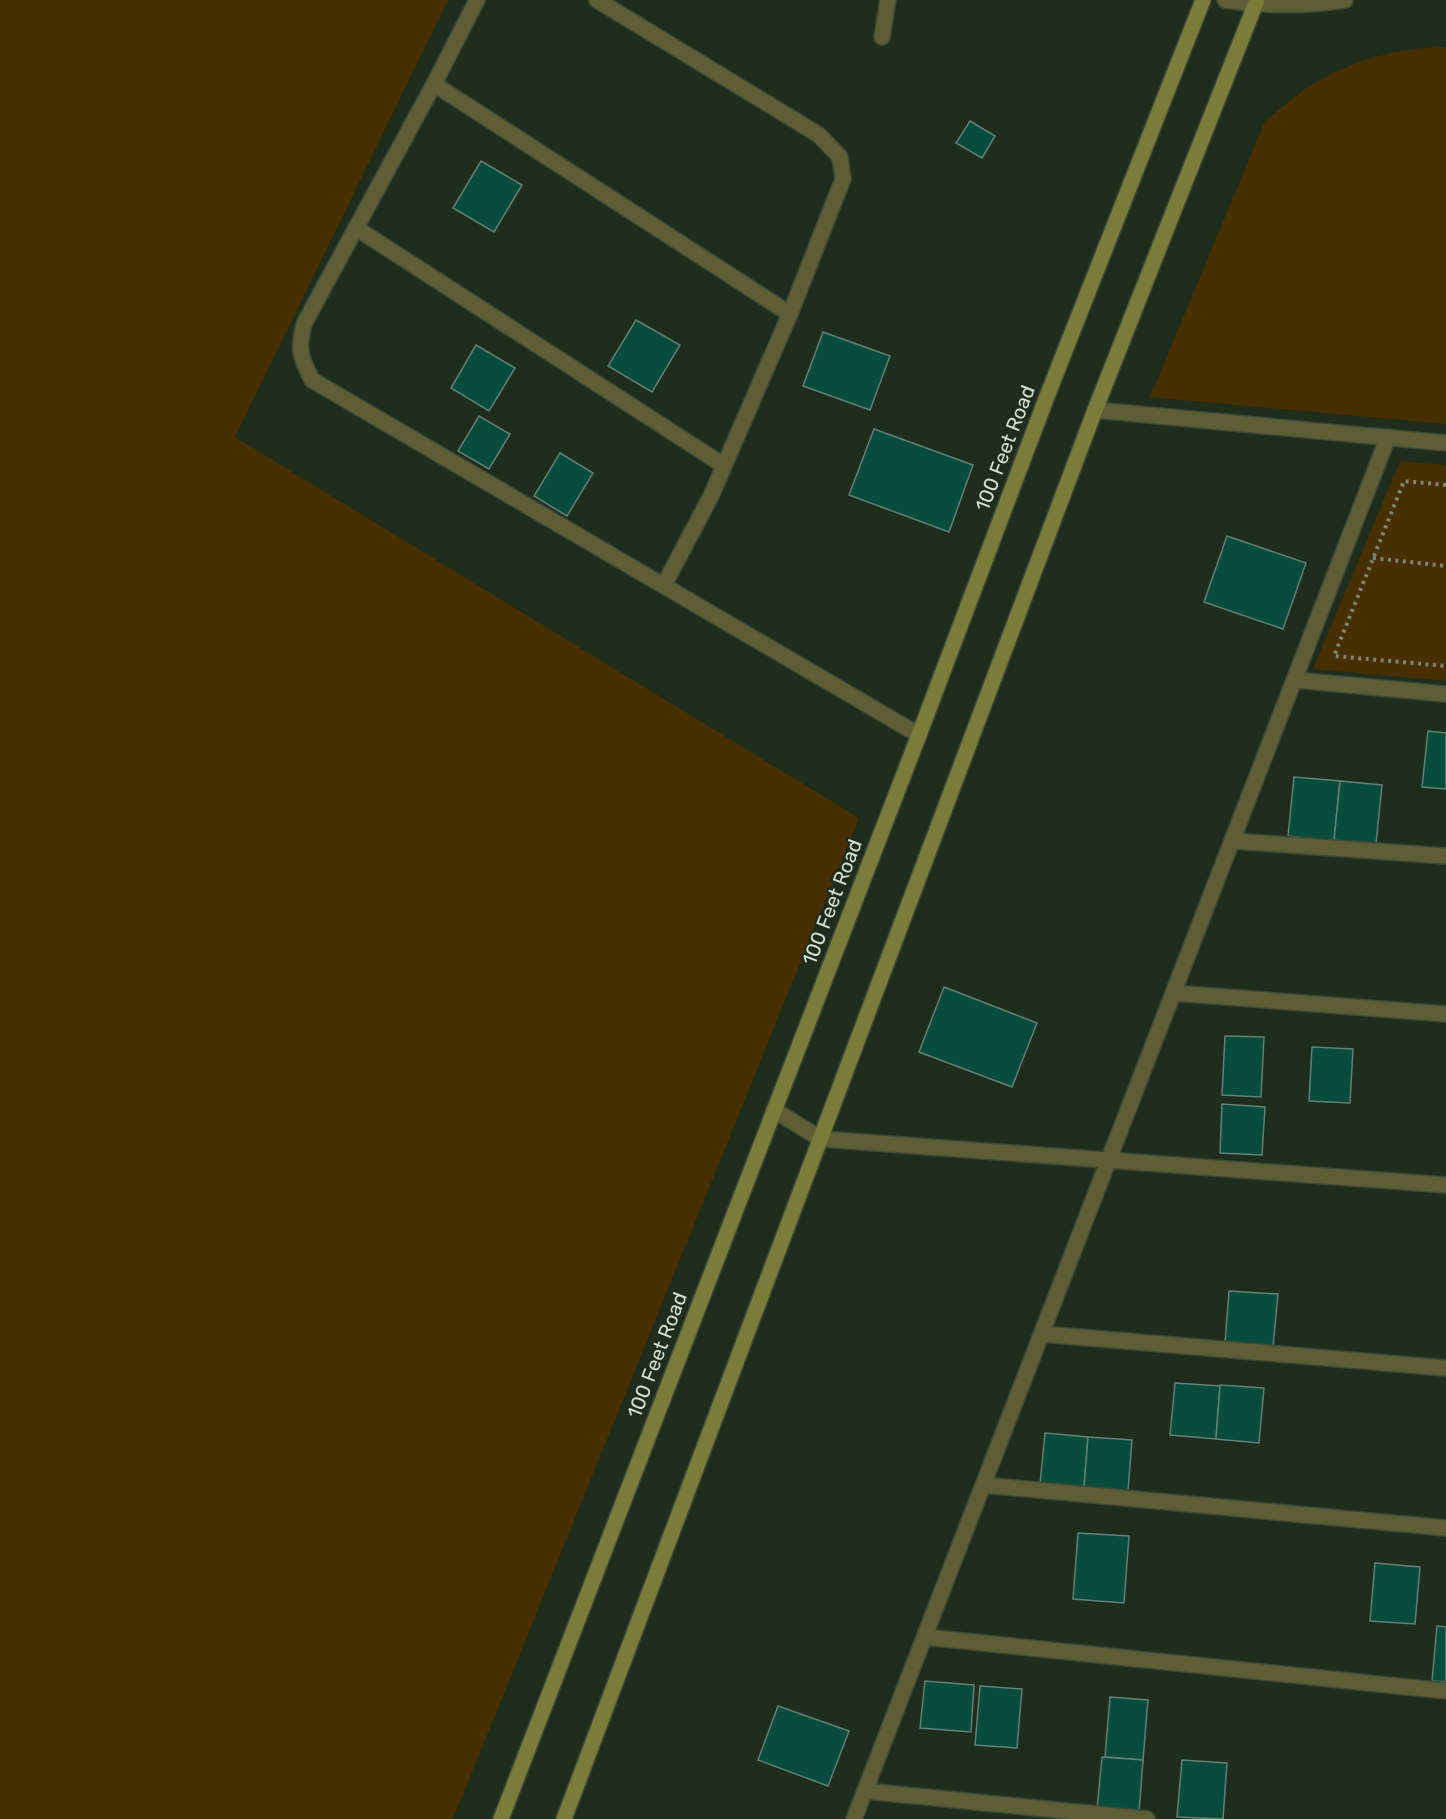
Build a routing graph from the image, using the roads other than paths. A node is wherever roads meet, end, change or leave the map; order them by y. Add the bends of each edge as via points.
1 (477, 0) edge
2 (597, 0) edge
3 (888, 0) edge
4 (1203, 0) edge
5 (1225, 0) edge
6 (1345, 0) edge
7 (1256, 2) edge
8 (882, 37) dead end
9 (434, 84) junction
10 (356, 228) junction
11 (790, 314) junction
12 (1095, 410) junction
13 (1388, 437) junction
14 (1446, 442) edge
15 (723, 465) junction
16 (664, 585) junction
17 (1295, 680) junction
18 (1446, 694) edge
19 (919, 735) junction
20 (1233, 841) junction
21 (1446, 856) edge
22 (1174, 993) junction
23 (1446, 1014) edge
24 (774, 1110) junction
25 (821, 1138) junction
26 (1110, 1160) junction
27 (1446, 1185) edge
28 (1042, 1334) junction
29 (1446, 1368) edge
30 (984, 1485) junction
31 (1446, 1528) edge
32 (925, 1637) junction
33 (1446, 1691) edge
34 (865, 1791) junction
35 (501, 1819) edge
36 (564, 1819) edge
37 (854, 1819) edge
38 (1147, 1819) edge

1 - 9 street
2 - 11 street via 819,135 840,158 843,179
3 - 8 street
4 - 19 main road, 100 Feet Road
5 - 7 street
6 - 7 street
7 - 12 main road
9 - 10 street
9 - 11 street
10 - 15 street
10 - 16 street via 305,322 300,339 300,353 312,380
11 - 15 street
12 - 13 street
12 - 25 main road
13 - 14 street
13 - 17 street
15 - 16 street
16 - 19 street
17 - 18 street
17 - 20 street
19 - 24 main road, 100 Feet Road
20 - 21 street
20 - 22 street
22 - 23 street
22 - 26 street
24 - 25 street
24 - 35 main road, 100 Feet Road
25 - 26 street
25 - 36 main road
26 - 27 street
26 - 28 street
28 - 29 street
28 - 30 street
30 - 31 street
30 - 32 street
32 - 33 street
32 - 34 street
34 - 37 street
34 - 38 street

